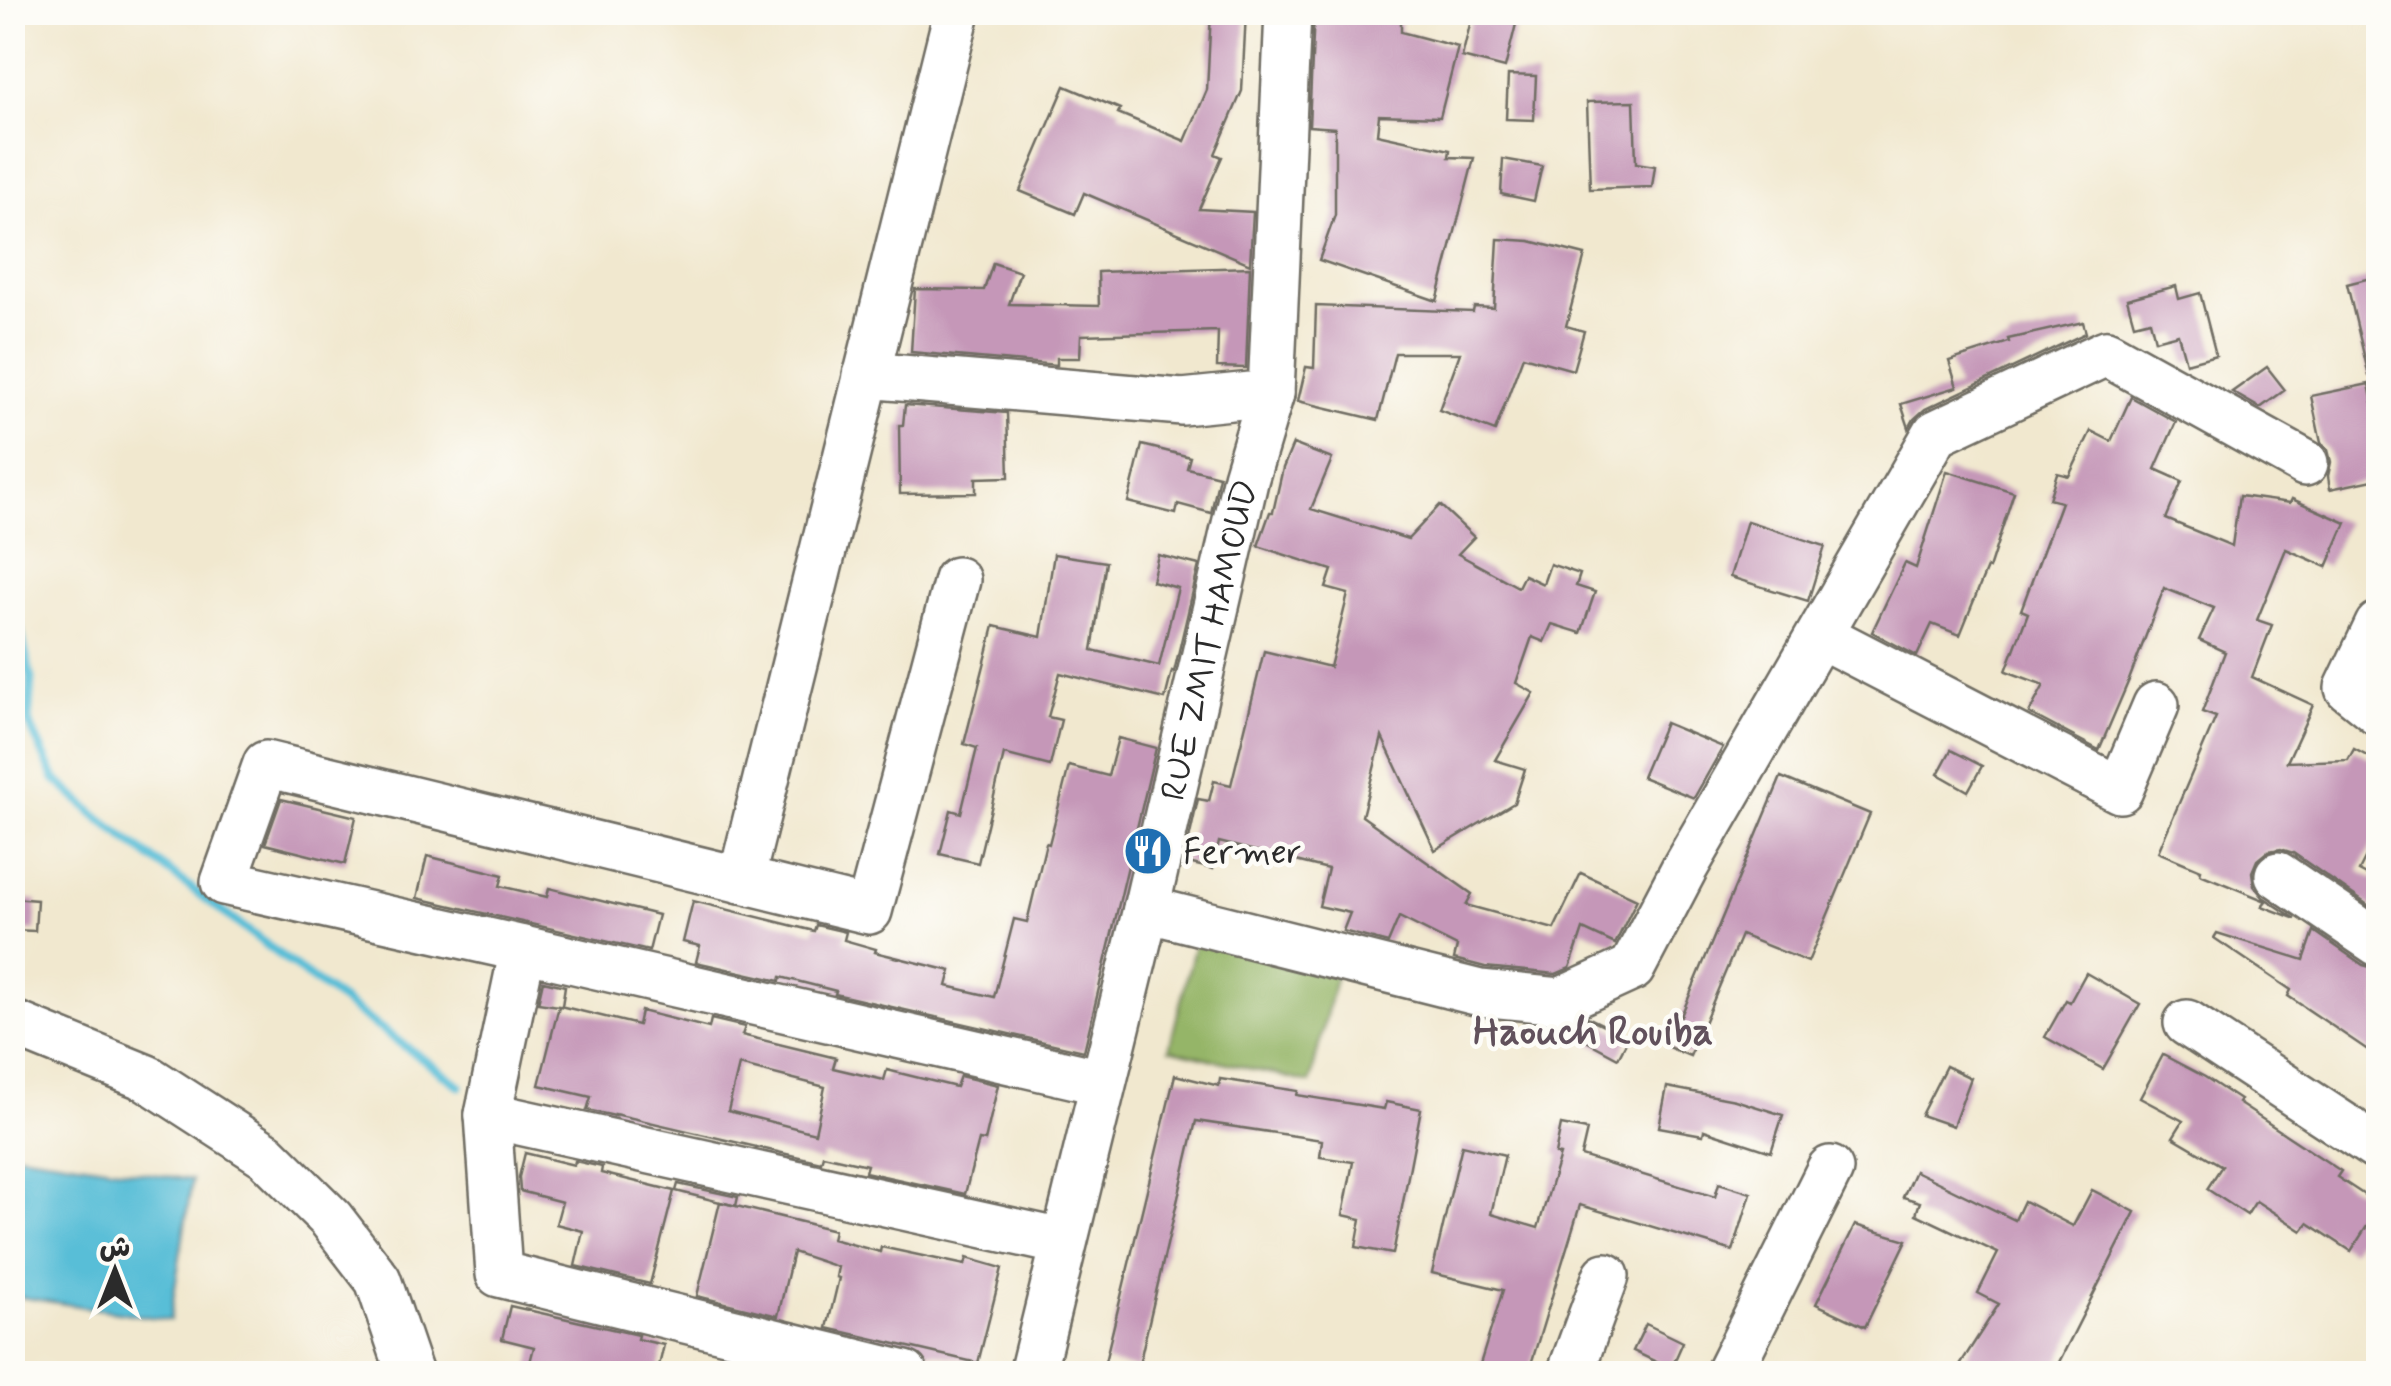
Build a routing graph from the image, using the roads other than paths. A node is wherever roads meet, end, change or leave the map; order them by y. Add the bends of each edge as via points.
1 (957, 12) edge
2 (1288, 12) edge
3 (866, 376) junction
4 (1270, 393) junction
5 (2305, 463) dead end
6 (957, 580) dead end
7 (2378, 625) edge
8 (1820, 635) junction
9 (2156, 705) dead end
10 (2378, 712) edge
11 (2278, 874) dead end
12 (741, 880) junction
13 (1146, 909) junction
14 (2378, 943) edge
15 (522, 948) junction
16 (12, 1023) edge
17 (2187, 1023) dead end
18 (1102, 1082) junction
19 (488, 1115) junction
20 (2378, 1147) edge
21 (1830, 1169) dead end
22 (1062, 1242) junction
23 (1606, 1276) dead end
24 (410, 1374) edge
25 (904, 1374) edge
26 (1032, 1374) edge
27 (1570, 1374) edge
28 (1728, 1374) edge

1 - 3 street
2 - 4 street, RUE ZMIT HAMOUD
3 - 4 street via 1182,402
3 - 12 street
4 - 13 street, RUE ZMIT HAMOUD
5 - 8 street via 2106,353 1936,432
6 - 12 street via 869,911
7 - 10 street via 2348,688
8 - 9 street via 2120,790
8 - 13 street via 1632,968 1560,1001 1480,993
11 - 14 street
12 - 15 street via 266,764 224,882
13 - 18 street, RUE ZMIT HAMOUD
15 - 18 street
15 - 19 street
16 - 24 street via 147,1078 266,1154 332,1219 378,1280
17 - 20 street
18 - 22 street, RUE ZMIT HAMOUD
19 - 22 street
19 - 25 street via 499,1274
21 - 28 street
22 - 26 street, RUE ZMIT HAMOUD
23 - 27 street

